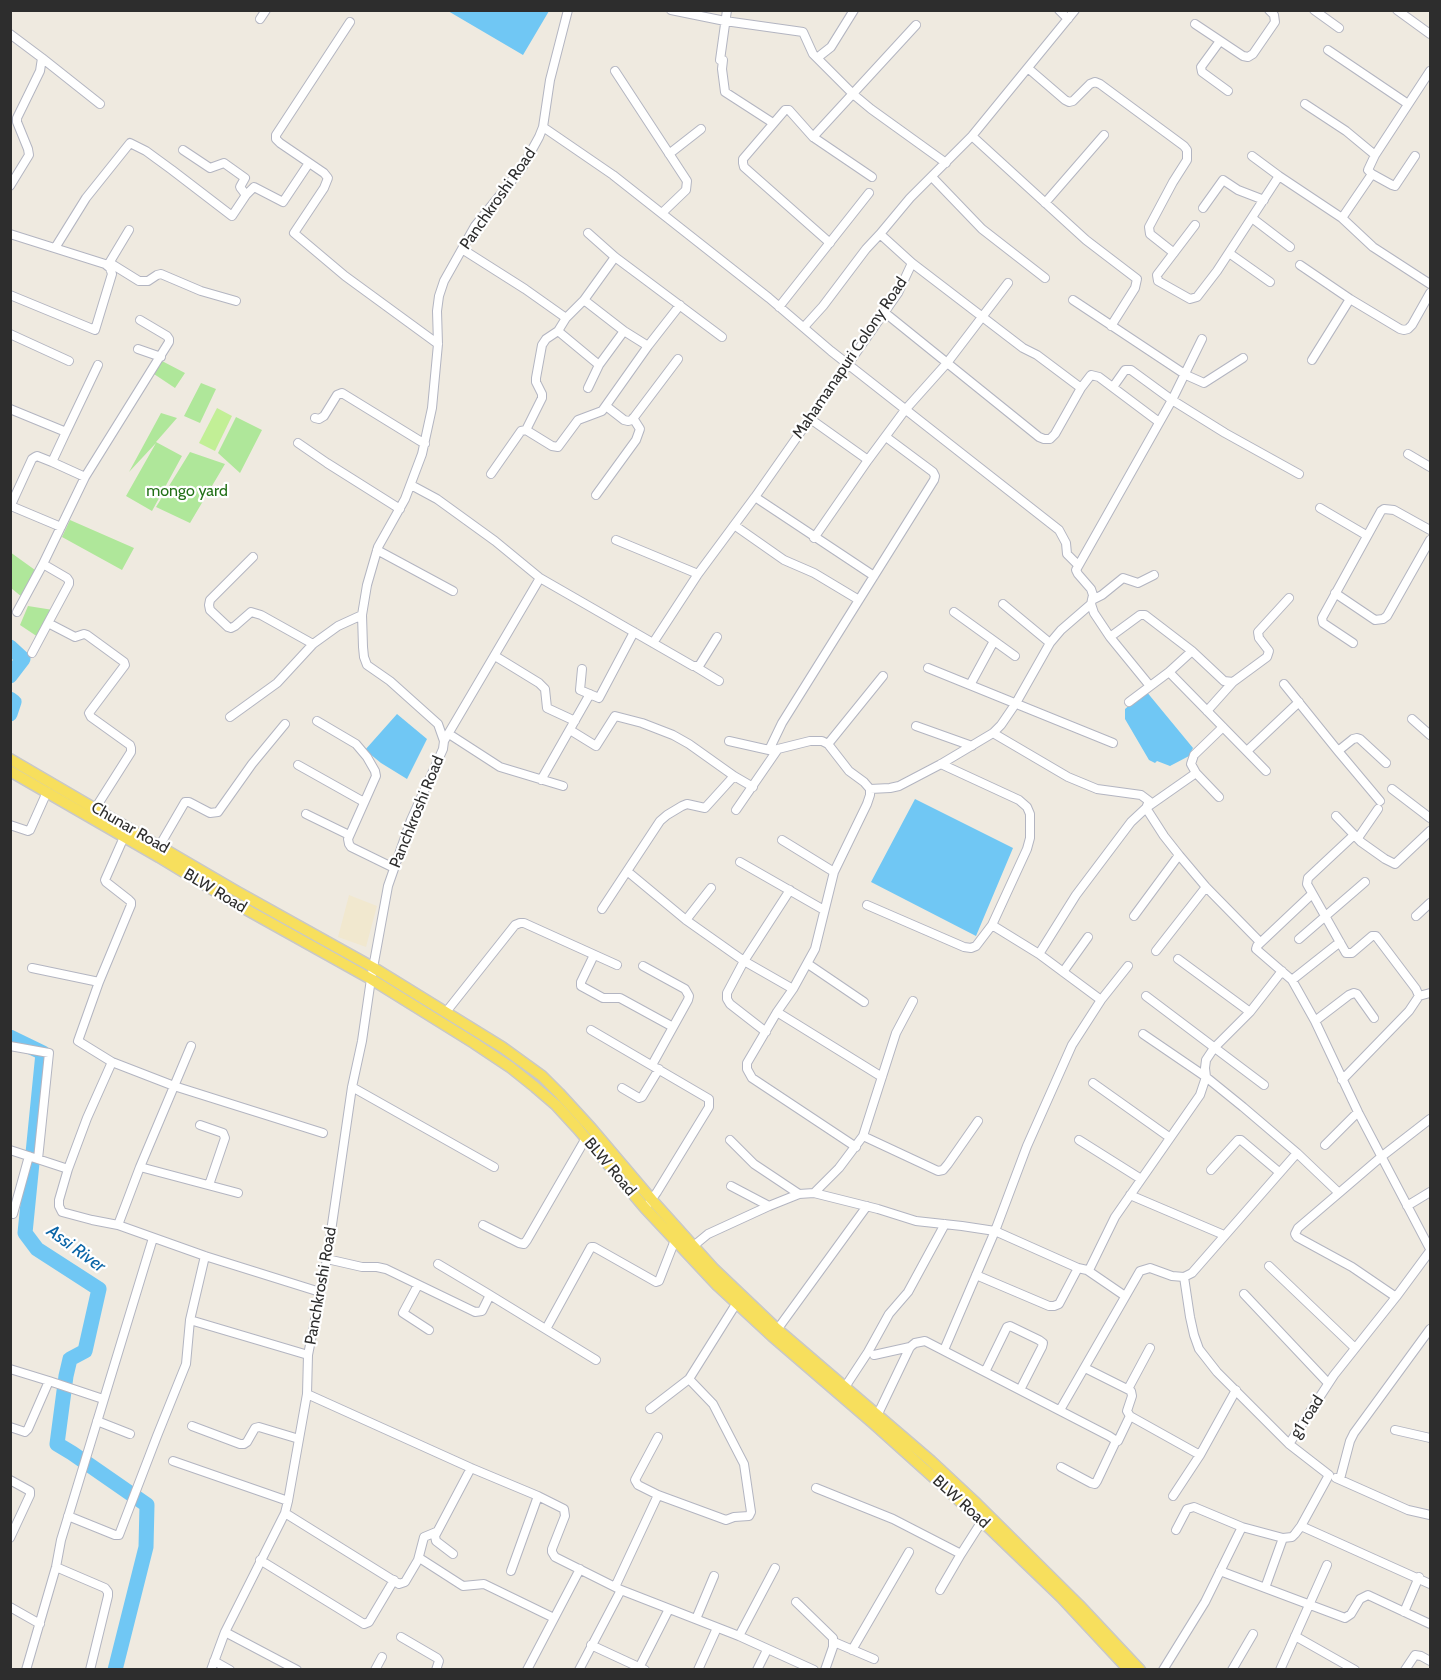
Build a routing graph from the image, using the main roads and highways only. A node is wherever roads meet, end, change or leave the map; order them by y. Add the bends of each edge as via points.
1 (10, 759) edge
2 (10, 771) edge
3 (93, 813) junction
4 (158, 850) junction
5 (372, 974) junction
6 (648, 1204) junction
7 (690, 1249) junction
8 (774, 1333) junction
9 (875, 1419) junction
10 (1128, 1670) edge
11 (1140, 1670) edge

1 - 3 main road, Chunar Road
2 - 3 main road, BLW Road
3 - 4 main road, Chunar Road
3 - 4 main road, BLW Road via 124,837
4 - 5 main road, BLW Road via 233,902
5 - 6 main road, BLW Road via 535,1086
5 - 6 main road via 446,1012 542,1076 591,1128
6 - 7 main road
6 - 7 main road, BLW Road via 675,1240
7 - 8 main road via 736,1290
7 - 8 main road, BLW Road via 736,1304
8 - 9 main road, BLW Road
8 - 9 main road via 844,1387
9 - 10 main road, BLW Road via 1062,1598
9 - 11 main road via 931,1461 986,1512

